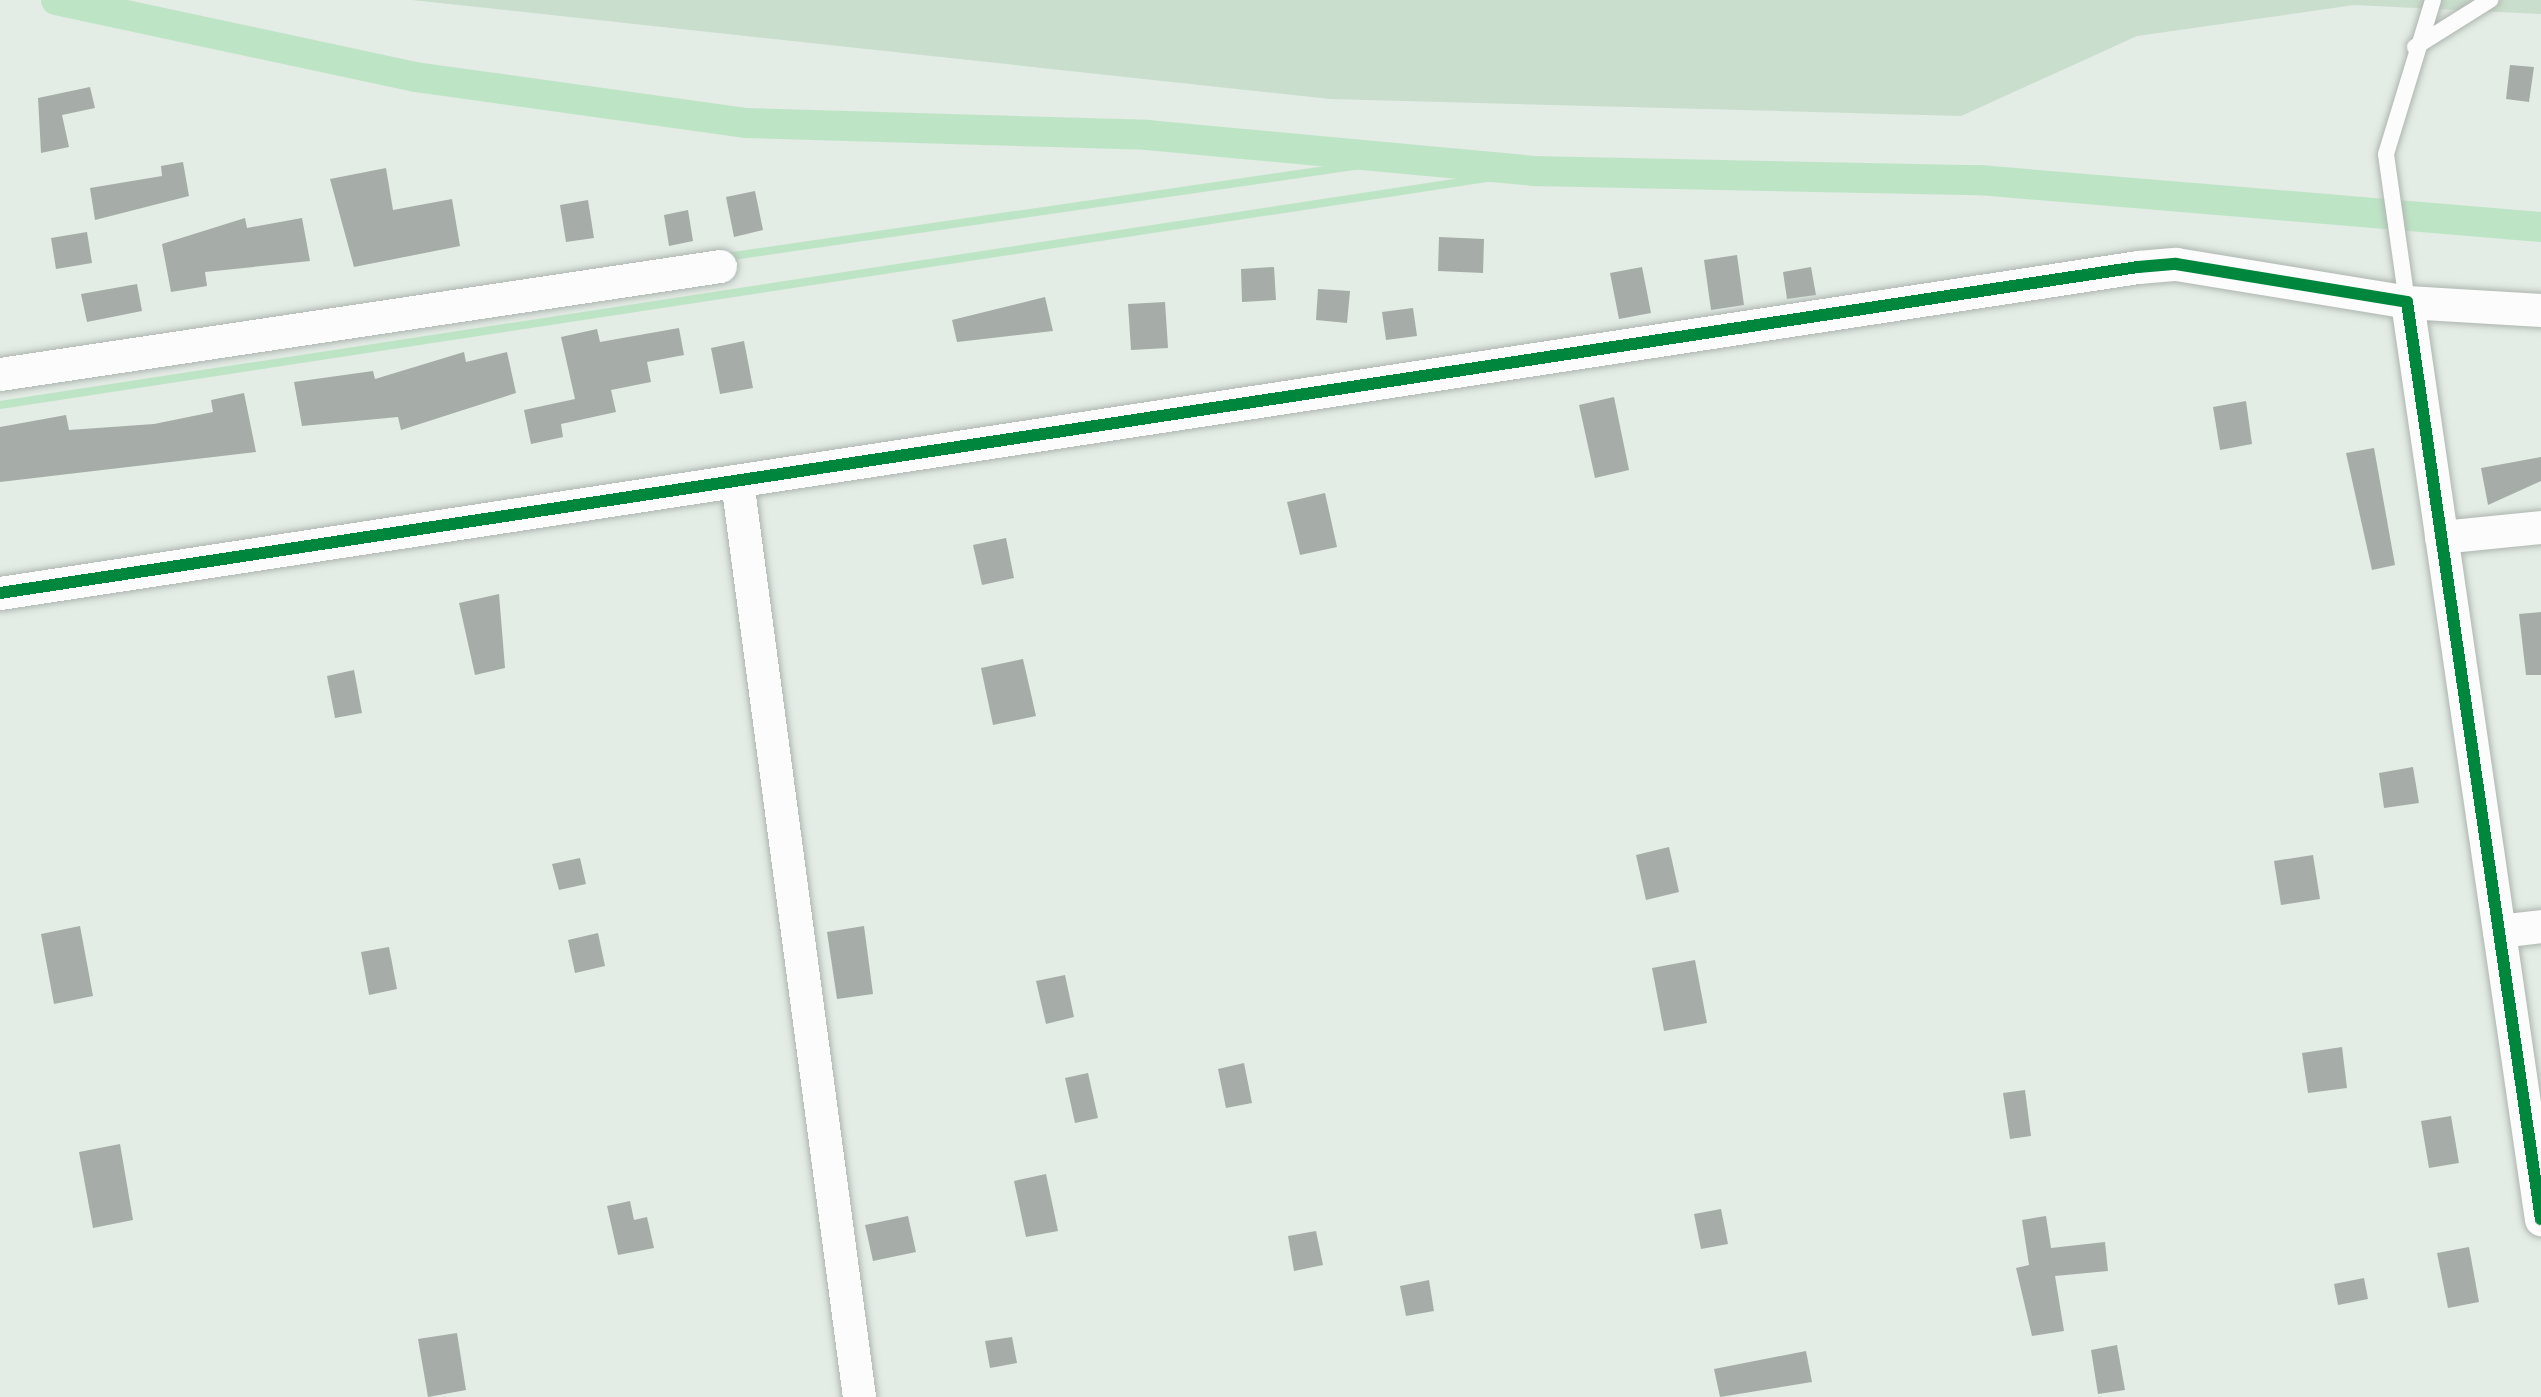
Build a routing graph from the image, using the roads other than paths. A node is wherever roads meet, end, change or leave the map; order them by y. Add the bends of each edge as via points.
1 (2432, 0) edge
2 (2490, 0) edge
3 (2415, 48) junction
4 (720, 266) dead end
5 (2405, 288) junction
6 (2541, 310) edge
7 (0, 374) edge
8 (736, 481) junction
9 (2541, 527) edge
10 (2441, 537) junction
11 (0, 593) edge
12 (2541, 926) edge
13 (2499, 931) junction
14 (2541, 1219) edge
15 (859, 1397) edge

1 - 3 lane
2 - 3 lane
3 - 5 lane via 2386,154
4 - 7 street
5 - 6 street
5 - 8 street via 2138,267
5 - 10 street
8 - 11 street
8 - 15 street
9 - 10 street
10 - 13 street
12 - 13 street
13 - 14 street

